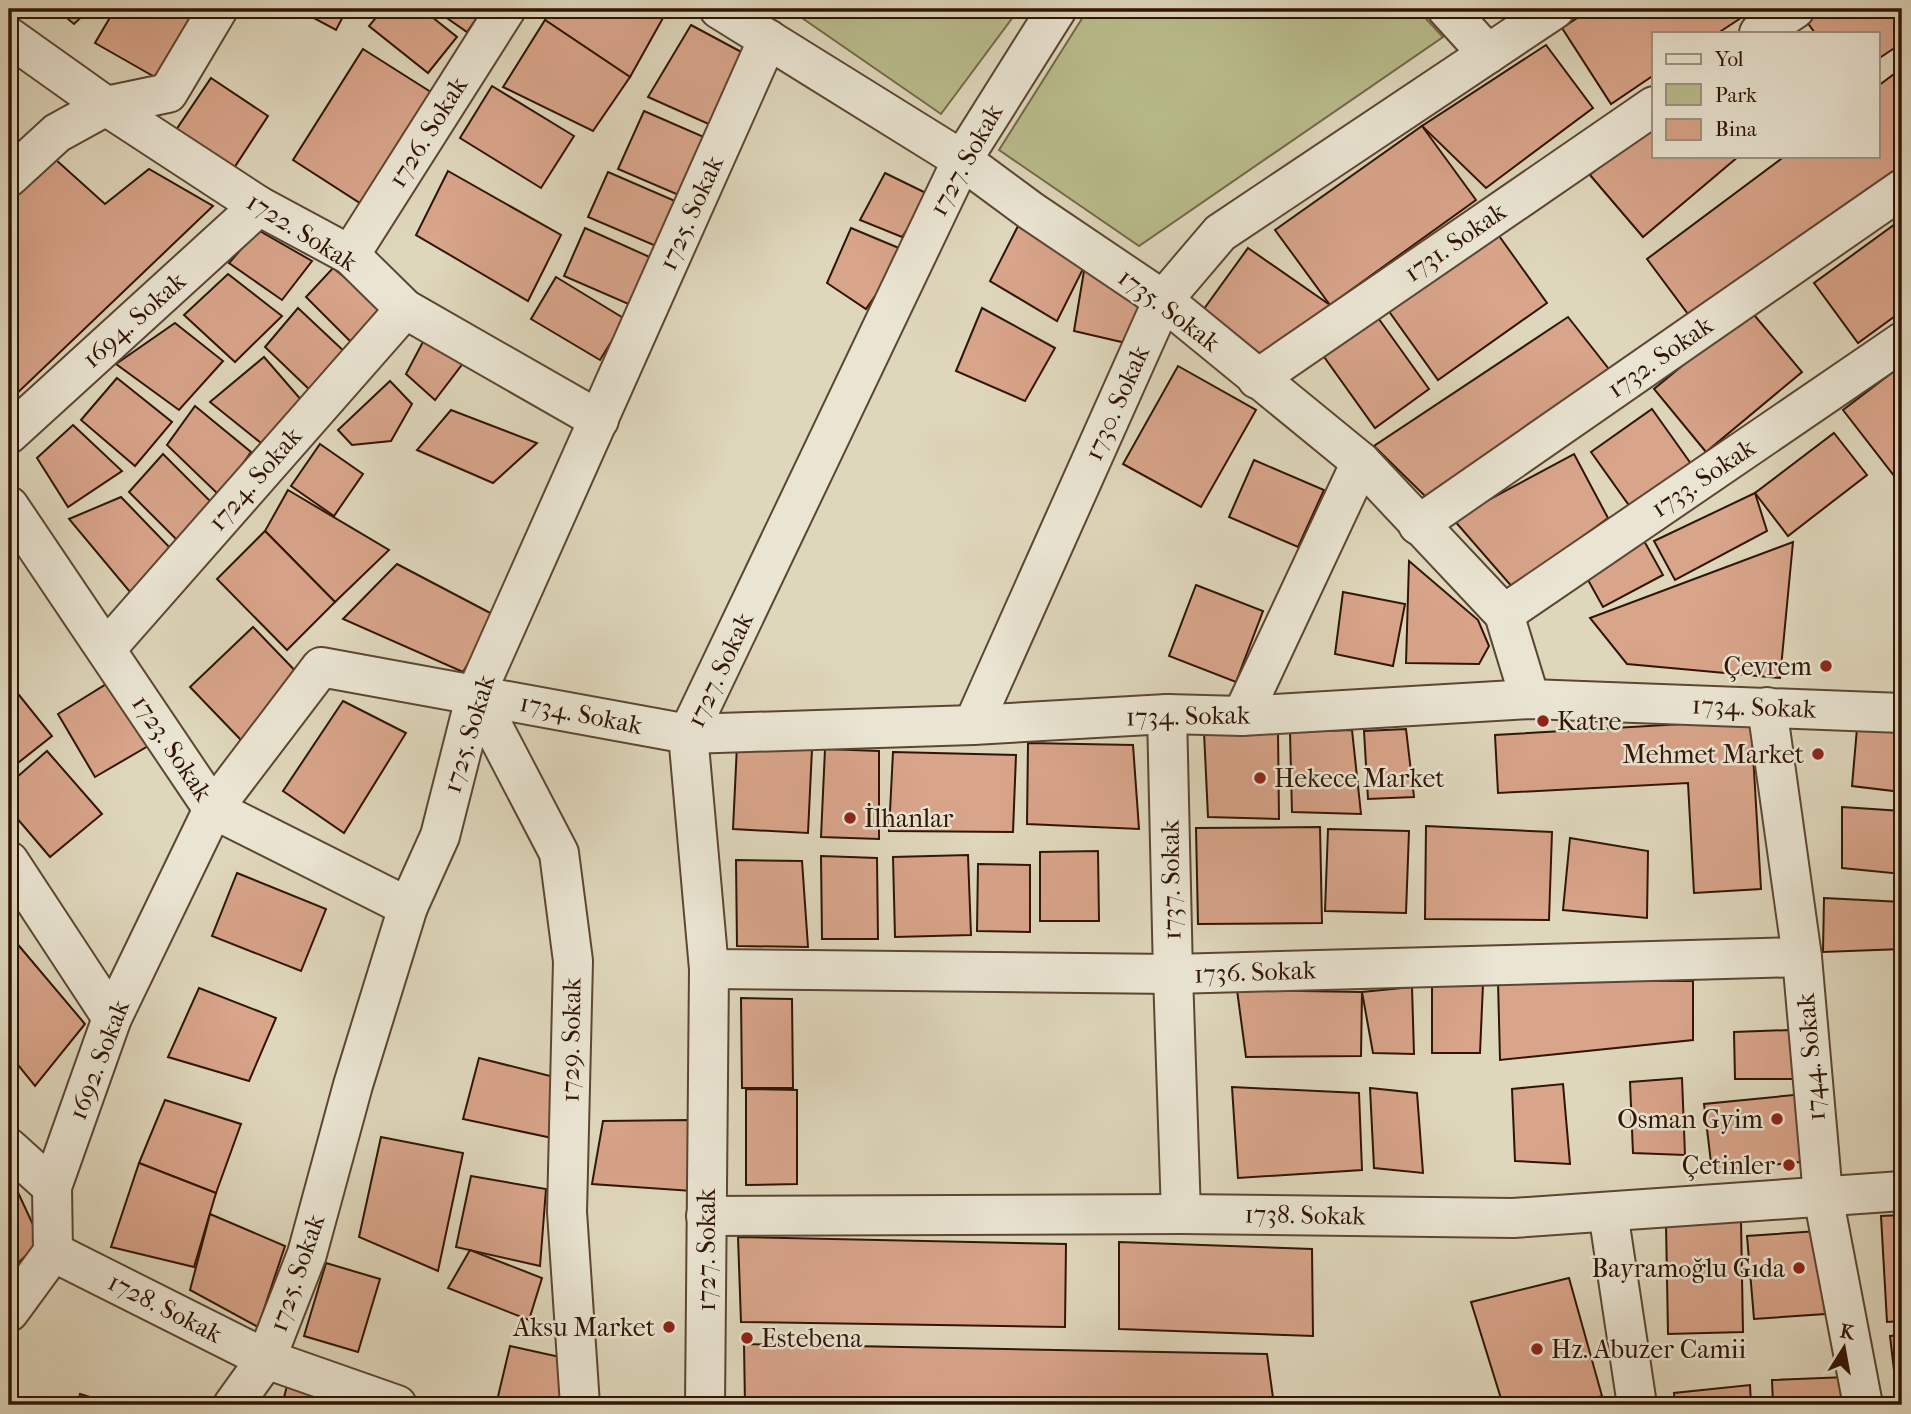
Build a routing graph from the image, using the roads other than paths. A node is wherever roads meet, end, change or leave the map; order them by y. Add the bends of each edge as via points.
1 (218, 9) edge
2 (506, 9) edge
3 (719, 9) edge
4 (1057, 9) edge
5 (1447, 9) edge
6 (1555, 9) edge
7 (1795, 9) edge
8 (1760, 32) edge
9 (9, 37) edge
10 (768, 39) junction
11 (1488, 54) junction
12 (106, 106) junction
13 (1652, 107) edge
14 (962, 160) junction
15 (9, 177) edge
16 (1902, 189) edge
17 (259, 206) junction
18 (350, 255) junction
19 (1163, 300) junction
20 (405, 309) junction
21 (1902, 342) edge
22 (1257, 379) junction
23 (599, 420) junction
24 (9, 434) edge
25 (1361, 462) junction
26 (9, 506) edge
27 (1418, 525) junction
28 (1504, 614) junction
29 (106, 649) junction
30 (476, 694) junction
31 (1530, 699) junction
32 (1767, 707) junction
33 (1902, 713) edge
34 (1167, 714) junction
35 (1242, 716) junction
36 (973, 726) junction
37 (688, 734) junction
38 (213, 809) junction
39 (9, 861) edge
40 (408, 908) junction
41 (1802, 957) junction
42 (709, 969) junction
43 (1172, 974) junction
44 (112, 1018) junction
45 (9, 1148) edge
46 (52, 1187) junction
47 (1902, 1191) edge
48 (1823, 1196) junction
49 (1608, 1212) junction
50 (1181, 1214) junction
51 (706, 1216) junction
52 (53, 1252) junction
53 (9, 1312) edge
54 (266, 1359) junction
55 (233, 1405) edge
56 (397, 1405) edge
57 (580, 1405) edge
58 (705, 1405) edge
59 (1637, 1405) edge
60 (1863, 1405) edge

1 - 12 street via 168,93
2 - 18 street, 1726. Sokak
3 - 10 street, 1735. Sokak
4 - 14 street, 1727. Sokak
5 - 11 street
6 - 11 street, 1730. Sokak
7 - 8 street
9 - 12 street, 1722. Sokak
10 - 14 street, 1735. Sokak
10 - 23 street, 1725. Sokak
11 - 19 street, 1730. Sokak via 1220,233
12 - 15 street via 57,133
12 - 17 street, 1722. Sokak
13 - 22 street, 1731. Sokak
14 - 19 street, 1735. Sokak
14 - 37 street, 1727. Sokak
16 - 27 street, 1732. Sokak
17 - 18 street, 1722. Sokak
17 - 24 street, 1694. Sokak
18 - 20 street, 1722. Sokak
19 - 22 street, 1735. Sokak
19 - 36 street, 1730. Sokak
20 - 23 street, 1722. Sokak
20 - 29 street, 1724. Sokak
21 - 28 street, 1733. Sokak
22 - 25 street, 1735. Sokak
23 - 30 street, 1725. Sokak
25 - 27 street, 1735. Sokak
25 - 35 street
26 - 29 street, 1723. Sokak
27 - 28 street, 1735. Sokak
28 - 31 street, 1735. Sokak
29 - 38 street, 1723. Sokak
30 - 37 street, 1734. Sokak
30 - 38 street, 1734. Sokak via 321,667
30 - 40 street, 1725. Sokak via 440,836
30 - 57 street, 1729. Sokak via 559,853 573,961 567,1212
31 - 32 street, 1734. Sokak
31 - 35 street, 1734. Sokak
32 - 33 street, 1734. Sokak
32 - 41 street, 1744. Sokak
34 - 35 street, 1734. Sokak
34 - 36 street, 1734. Sokak
34 - 43 street, 1737. Sokak
36 - 37 street, 1734. Sokak
37 - 42 street, 1727. Sokak
38 - 40 street, 1723. Sokak
38 - 44 street, 1692. Sokak
39 - 44 street
40 - 54 street, 1725. Sokak via 307,1254
41 - 43 street, 1736. Sokak
41 - 48 street, 1744. Sokak
42 - 43 street, 1736. Sokak
42 - 51 street, 1727. Sokak
43 - 50 street, 1737. Sokak
44 - 46 street, 1692. Sokak
45 - 46 street
46 - 52 street, 1692. Sokak
47 - 48 street, 1738. Sokak
48 - 49 street, 1738. Sokak
48 - 60 street, 1744. Sokak
49 - 50 street, 1738. Sokak via 1513,1218
49 - 59 street
50 - 51 street, 1738. Sokak
51 - 58 street, 1727. Sokak
52 - 53 street
52 - 54 street, 1728. Sokak
54 - 55 street, 1725. Sokak
54 - 56 street, 1728. Sokak

